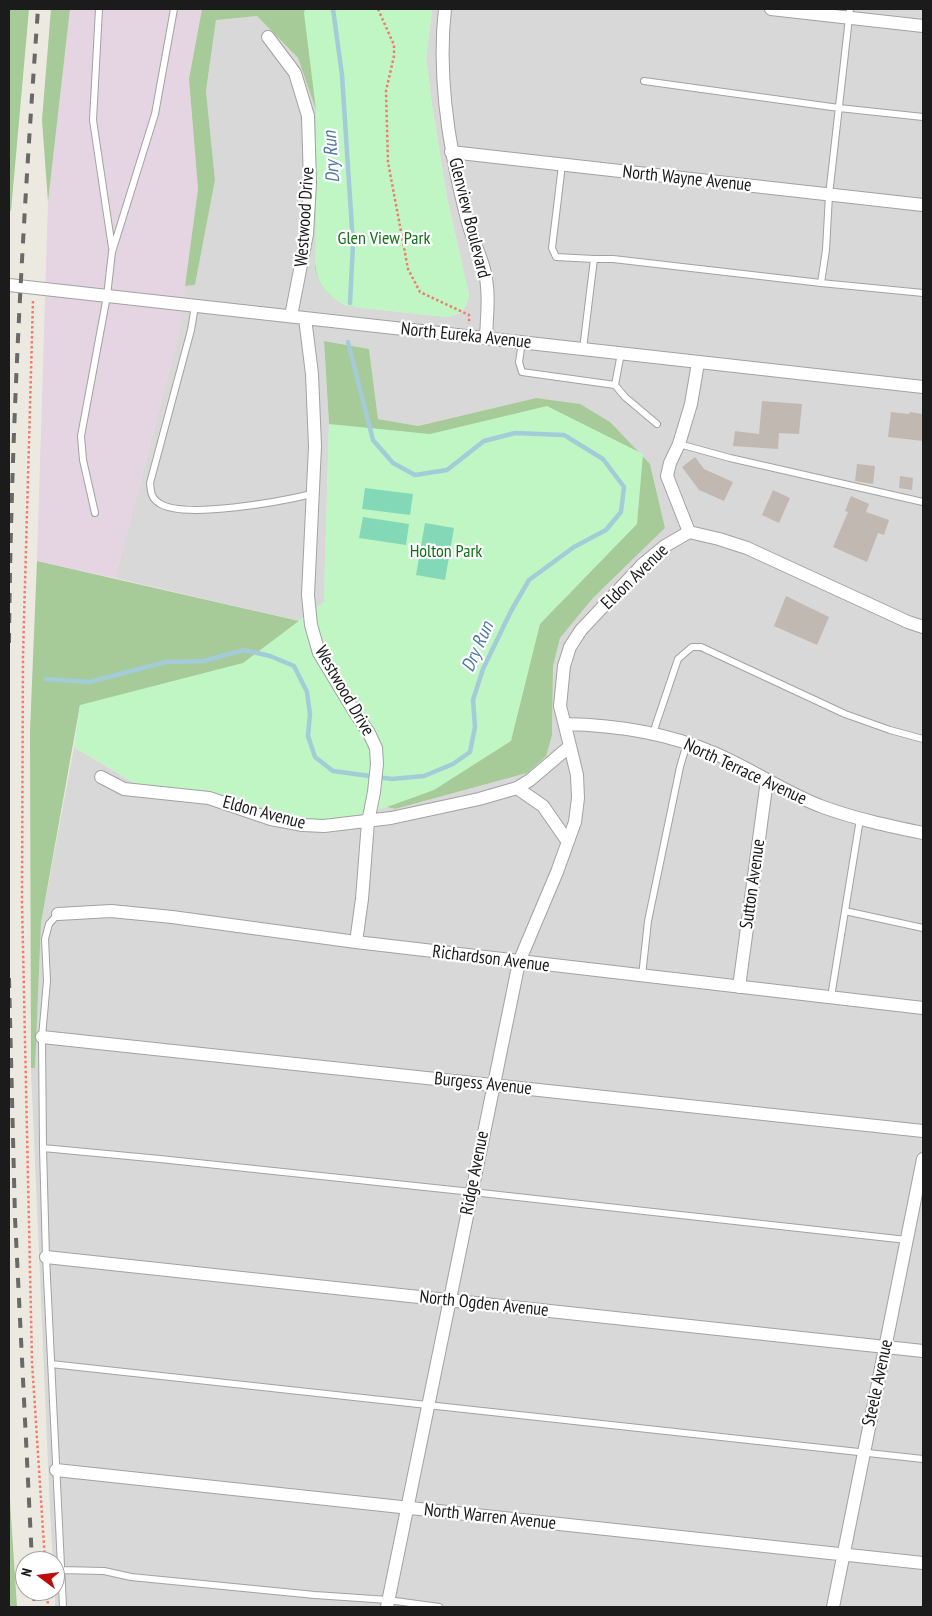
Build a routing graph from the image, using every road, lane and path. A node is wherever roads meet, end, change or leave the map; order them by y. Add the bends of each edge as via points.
1 (99, 9) edge
2 (174, 9) edge
3 (378, 9) edge
4 (445, 9) edge
5 (771, 9) edge
6 (850, 13) edge
7 (923, 26) edge
8 (268, 38) dead end
9 (644, 81) dead end
10 (839, 108) junction
11 (923, 117) edge
12 (451, 152) junction
13 (562, 165) junction
14 (829, 195) junction
15 (923, 205) edge
16 (112, 252) junction
17 (594, 259) junction
18 (821, 283) junction
19 (9, 285) edge
20 (34, 288) junction
21 (923, 293) edge
22 (107, 296) junction
23 (195, 306) junction
24 (291, 316) junction
25 (305, 318) junction
26 (468, 335) junction
27 (486, 337) junction
28 (522, 342) junction
29 (584, 349) junction
30 (621, 353) junction
31 (698, 363) junction
32 (616, 385) junction
33 (923, 387) edge
34 (657, 424) dead end
35 (679, 444) junction
36 (312, 494) junction
37 (923, 502) edge
38 (95, 513) dead end
39 (689, 532) junction
40 (923, 627) edge
41 (565, 724) junction
42 (653, 733) junction
43 (923, 739) edge
44 (687, 743) junction
45 (570, 746) junction
46 (101, 778) dead end
47 (767, 780) junction
48 (517, 788) junction
49 (860, 819) junction
50 (368, 822) junction
51 (923, 833) edge
52 (568, 842) junction
53 (845, 912) junction
54 (58, 914) joint
55 (923, 928) edge
56 (356, 942) junction
57 (519, 962) junction
58 (642, 976) junction
59 (738, 987) junction
60 (831, 997) junction
61 (923, 1008) edge
62 (42, 1038) junction
63 (493, 1086) junction
64 (923, 1131) edge
65 (42, 1148) junction
66 (923, 1160) edge
67 (472, 1192) junction
68 (907, 1240) junction
69 (46, 1257) junction
70 (450, 1300) junction
71 (885, 1346) junction
72 (923, 1351) edge
73 (51, 1364) junction
74 (428, 1406) junction
75 (864, 1452) junction
76 (923, 1459) edge
77 (56, 1470) junction
78 (407, 1508) junction
79 (44, 1551) edge
80 (60, 1551) edge
81 (844, 1554) junction
82 (923, 1562) edge
83 (65, 1570) edge
84 (387, 1604) edge
85 (439, 1607) edge
86 (834, 1607) edge

1 - 16 lane via 93,120
2 - 16 lane via 155,114
3 - 26 path via 394,45 386,91 388,162 408,269 420,292 469,315
4 - 12 street, Glenview Boulevard via 442,68
5 - 6 street
6 - 7 street
6 - 10 lane
8 - 24 street, Westwood Drive via 295,73 308,116 310,183 307,234
9 - 10 lane
10 - 11 lane
10 - 14 lane
12 - 13 street, North Wayne Avenue
12 - 27 street, Glenview Boulevard via 466,218 484,271 488,298
13 - 14 street, North Wayne Avenue
13 - 17 lane via 552,248 556,256
14 - 15 street, North Wayne Avenue
14 - 18 lane
16 - 22 lane
17 - 18 lane
17 - 29 lane
18 - 21 lane
19 - 20 street, North Eureka Avenue
20 - 22 street, North Eureka Avenue
20 - 79 path via 23,655 22,902 32,1362
22 - 23 street, North Eureka Avenue
22 - 38 lane via 81,436
23 - 24 street, North Eureka Avenue
23 - 36 lane via 150,483 151,496 159,504 172,508 210,509
24 - 25 street, North Eureka Avenue
25 - 26 street, North Eureka Avenue
25 - 36 street, Westwood Drive via 312,374
26 - 27 street, North Eureka Avenue
27 - 28 street, North Eureka Avenue
28 - 29 street, North Eureka Avenue
28 - 32 lane via 519,362 522,372
29 - 30 street, North Eureka Avenue
30 - 31 street, North Eureka Avenue
30 - 32 lane
31 - 33 street, North Eureka Avenue
31 - 35 street via 691,404
32 - 34 lane
35 - 37 lane
35 - 39 street via 667,476
36 - 50 street, Westwood Drive via 308,596 311,625 319,653 370,733 376,748 374,792
39 - 40 street via 747,548
39 - 41 street, Eldon Avenue via 642,565 581,630 570,647 564,666 560,706
41 - 42 street, North Terrace Avenue via 591,724
41 - 45 street, Eldon Avenue
42 - 43 lane via 678,660 692,647 701,647 845,714
42 - 44 street, North Terrace Avenue
44 - 47 street, North Terrace Avenue
44 - 58 lane via 652,904
45 - 48 street, Eldon Avenue
45 - 52 street, Ridge Avenue via 577,775 578,798
46 - 50 street, Eldon Avenue via 124,789 209,798 303,825
47 - 49 street, North Terrace Avenue via 802,798
47 - 59 street, Sutton Avenue
48 - 50 street, Eldon Avenue
48 - 52 street via 543,806
49 - 51 street, North Terrace Avenue
49 - 53 lane
50 - 56 street, Westwood Drive
52 - 57 street, Ridge Avenue
53 - 55 lane
53 - 60 lane
54 - 56 street, Richardson Avenue via 111,911
54 - 62 lane via 49,924 45,939 47,981
56 - 57 street, Richardson Avenue
57 - 58 street, Richardson Avenue
57 - 63 street, Ridge Avenue
58 - 59 street, Richardson Avenue
59 - 60 street, Richardson Avenue
60 - 61 street, Richardson Avenue
62 - 63 street, Burgess Avenue
62 - 65 lane
63 - 64 street, Burgess Avenue
63 - 67 street, Ridge Avenue
65 - 67 lane
65 - 69 lane
66 - 68 street, Steele Avenue
67 - 68 lane
67 - 70 street, Ridge Avenue
68 - 71 street, Steele Avenue
69 - 70 street, North Ogden Avenue
69 - 73 lane
70 - 71 street, North Ogden Avenue
70 - 74 street, Ridge Avenue
71 - 72 street, North Ogden Avenue
71 - 75 street, Steele Avenue
73 - 74 lane
73 - 77 lane
74 - 75 lane
74 - 78 street, Ridge Avenue
75 - 76 lane
75 - 81 street, Steele Avenue
77 - 78 street, North Warren Avenue
77 - 80 lane
78 - 81 street, North Warren Avenue
78 - 84 street, Ridge Avenue
81 - 82 street, North Warren Avenue
81 - 86 street, Steele Avenue
83 - 84 lane via 104,1571 131,1577
84 - 85 lane

